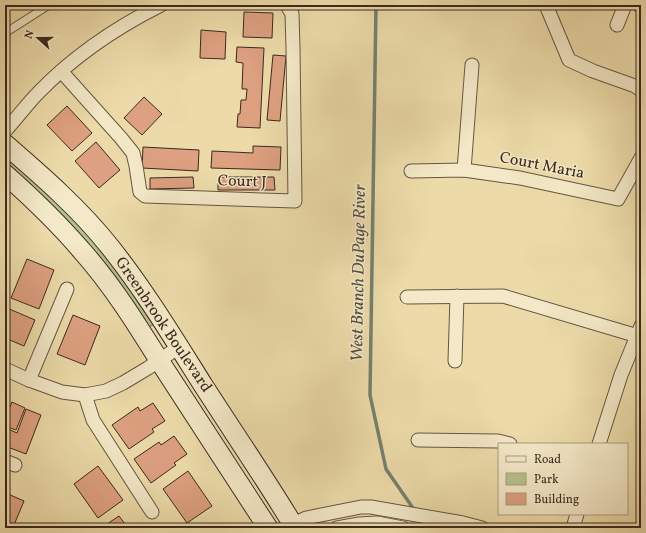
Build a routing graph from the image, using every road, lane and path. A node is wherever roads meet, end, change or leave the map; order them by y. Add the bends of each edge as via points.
1 (34, 5) edge
2 (49, 5) edge
3 (162, 5) edge
4 (287, 5) edge
5 (546, 5) edge
6 (625, 5) edge
7 (38, 12) junction
8 (617, 25) dead end
9 (5, 33) edge
10 (472, 65) dead end
11 (61, 71) junction
12 (641, 90) edge
13 (5, 131) edge
14 (5, 144) edge
15 (641, 158) edge
16 (464, 170) junction
17 (411, 171) dead end
18 (5, 174) edge
19 (67, 289) dead end
20 (457, 296) junction
21 (407, 297) dead end
22 (640, 333) edge
23 (179, 347) junction
24 (160, 360) junction
25 (455, 362) dead end
26 (6, 373) edge
27 (29, 380) junction
28 (85, 395) junction
29 (418, 440) dead end
30 (506, 443) edge
31 (599, 443) edge
32 (152, 512) dead end
33 (577, 515) edge
34 (291, 527) edge
35 (268, 528) edge
36 (337, 528) edge
37 (402, 528) edge
38 (482, 528) edge
39 (573, 528) edge

1 - 7 lane
2 - 7 lane
3 - 11 street via 113,32
4 - 11 street, Court J via 292,14 293,34 294,201 145,196 140,192 132,153
5 - 12 street via 569,60
6 - 8 street
7 - 9 lane
10 - 16 street
11 - 13 street
14 - 23 main road, Greenbrook Boulevard via 61,194 110,247
15 - 16 street, Court Maria via 618,199 520,178
16 - 17 street, Court Maria
18 - 24 main road, Greenbrook Boulevard via 25,191 82,251
19 - 27 street
20 - 21 street
20 - 22 street via 503,296
20 - 25 street
22 - 31 street via 621,375
23 - 24 street
23 - 34 main road, Greenbrook Boulevard via 273,492
24 - 28 street via 106,391
24 - 35 main road, Greenbrook Boulevard
26 - 27 street
27 - 28 street via 62,392
28 - 32 street via 93,420
29 - 30 street
33 - 39 street
34 - 38 street via 306,518 361,506
36 - 37 street via 377,523

